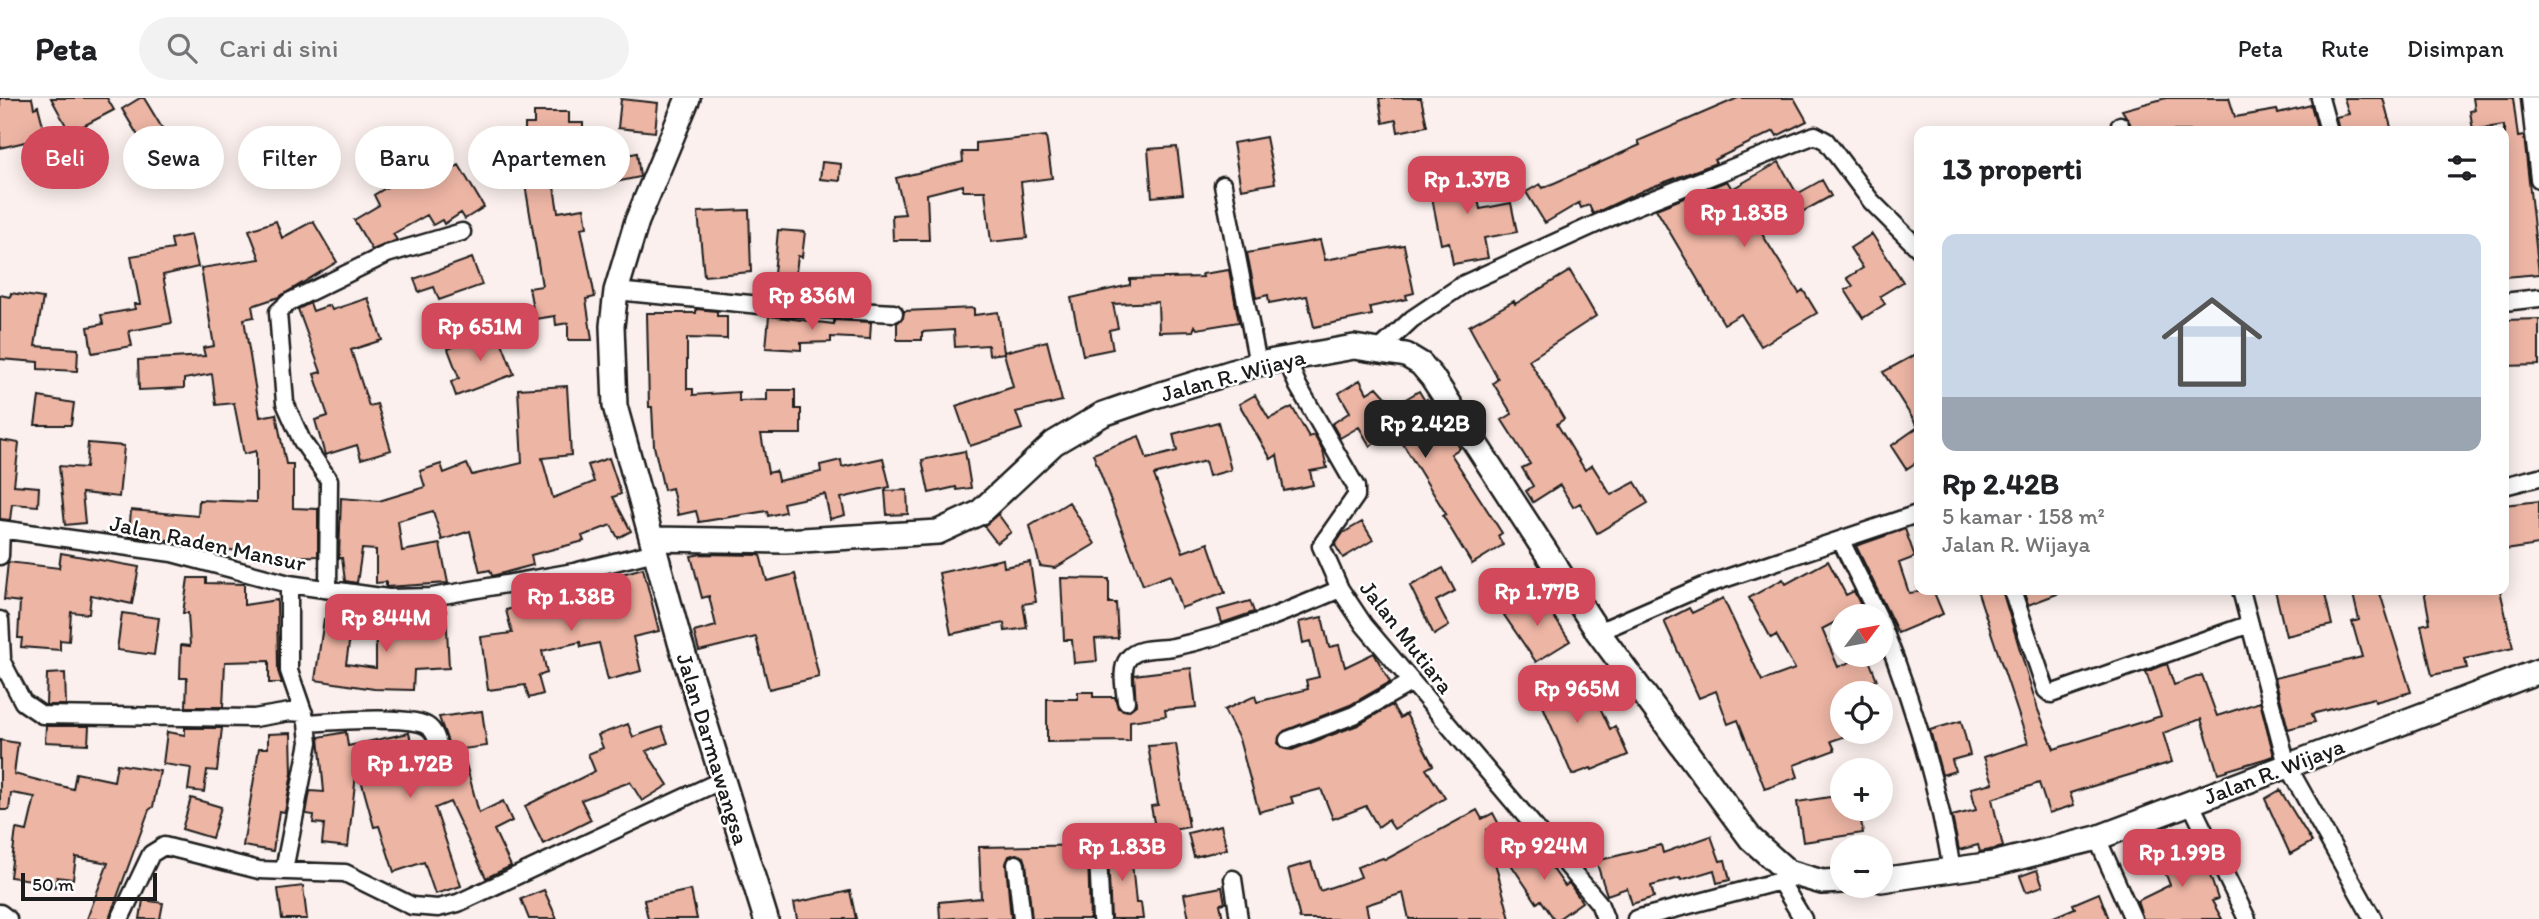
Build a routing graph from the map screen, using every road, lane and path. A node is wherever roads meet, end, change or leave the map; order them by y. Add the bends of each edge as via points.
1 (688, 98) edge
2 (2320, 98) edge
3 (2530, 98) edge
4 (2328, 126) edge
5 (2539, 179) edge
6 (1223, 185) dead end
7 (462, 232) dead end
8 (1914, 244) edge
9 (616, 291) junction
10 (2539, 298) edge
11 (2509, 301) edge
12 (894, 313) dead end
13 (1379, 350) junction
14 (1286, 358) junction
15 (1258, 364) junction
16 (2539, 477) edge
17 (2509, 485) edge
18 (1914, 515) edge
19 (1, 529) edge
20 (1841, 541) junction
21 (653, 545) junction
22 (0, 556) edge
23 (289, 584) junction
24 (328, 589) junction
25 (1340, 589) junction
26 (2014, 595) edge
27 (2242, 595) edge
28 (1872, 604) edge
29 (0, 620) edge
30 (2250, 624) junction
31 (1598, 632) junction
32 (1894, 654) edge
33 (1, 658) edge
34 (2539, 671) edge
35 (1412, 682) junction
36 (1126, 701) dead end
37 (306, 718) junction
38 (1288, 740) dead end
39 (440, 751) dead end
40 (2287, 765) junction
41 (722, 780) junction
42 (2190, 804) junction
43 (2097, 838) junction
44 (1098, 855) dead end
45 (1016, 864) dead end
46 (1952, 869) junction
47 (284, 870) junction
48 (1784, 877) junction
49 (1893, 878) edge
50 (1233, 880) dead end
51 (1830, 882) edge
52 (0, 913) edge
53 (440, 913) edge
54 (8, 919) edge
55 (120, 919) edge
56 (766, 919) edge
57 (1022, 919) edge
58 (1101, 919) edge
59 (1240, 919) edge
60 (1599, 919) edge
61 (1606, 919) edge
62 (1636, 919) edge
63 (1803, 919) edge
64 (2133, 919) edge
65 (2248, 919) edge
66 (2373, 919) edge

1 - 9 street, Jalan Darmawangsa via 637,221
2 - 4 street
3 - 5 street
6 - 15 street
7 - 24 street via 387,254 279,308 285,403 302,441 329,480
8 - 13 street via 1871,201 1826,141 1815,135 1631,208 1464,284 1412,319
9 - 12 street
9 - 21 street, Jalan Darmawangsa via 612,326 615,406
10 - 11 street
13 - 14 street, Jalan R. Wijaya via 1354,347
13 - 31 street, Jalan R. Wijaya via 1406,355 1433,377
14 - 15 street, Jalan R. Wijaya
14 - 25 street, Jalan Mutiara via 1356,487 1356,496 1321,546
15 - 21 street, Jalan R. Wijaya via 1103,414 1054,443 979,513 938,532
16 - 17 street
18 - 20 street
19 - 22 street
19 - 23 street, Jalan Raden Mansur via 172,554
20 - 28 street
20 - 31 street via 1706,585
21 - 24 street, Jalan Raden Mansur via 574,572 432,597 388,598
21 - 41 street, Jalan Darmawangsa
23 - 24 street, Jalan Raden Mansur
23 - 37 street via 289,671
25 - 35 street, Jalan Mutiara
25 - 36 street via 1269,619 1172,647 1137,652 1127,659 1124,669
26 - 30 street via 2051,694
27 - 30 street
29 - 33 street
30 - 40 street
31 - 48 street, Jalan R. Wijaya
32 - 46 street via 1909,689 1941,805
33 - 37 street via 23,702 42,715 254,718 290,712
34 - 40 street, Jalan R. Wijaya
35 - 38 street via 1345,719
35 - 61 street, Jalan Mutiara via 1599,903
37 - 39 street via 423,724 435,733
37 - 47 street via 306,767
40 - 42 street, Jalan R. Wijaya
40 - 66 street
41 - 53 street
41 - 56 street, Jalan Darmawangsa
42 - 43 street, Jalan R. Wijaya
42 - 65 street
43 - 46 street, Jalan R. Wijaya via 1993,864
43 - 64 street
44 - 58 street
45 - 57 street
46 - 49 street, Jalan R. Wijaya
47 - 53 street via 345,873 412,906
47 - 55 street via 259,870 159,847
48 - 51 street, Jalan R. Wijaya
48 - 62 street
48 - 63 street
50 - 59 street
52 - 54 street
60 - 61 street

